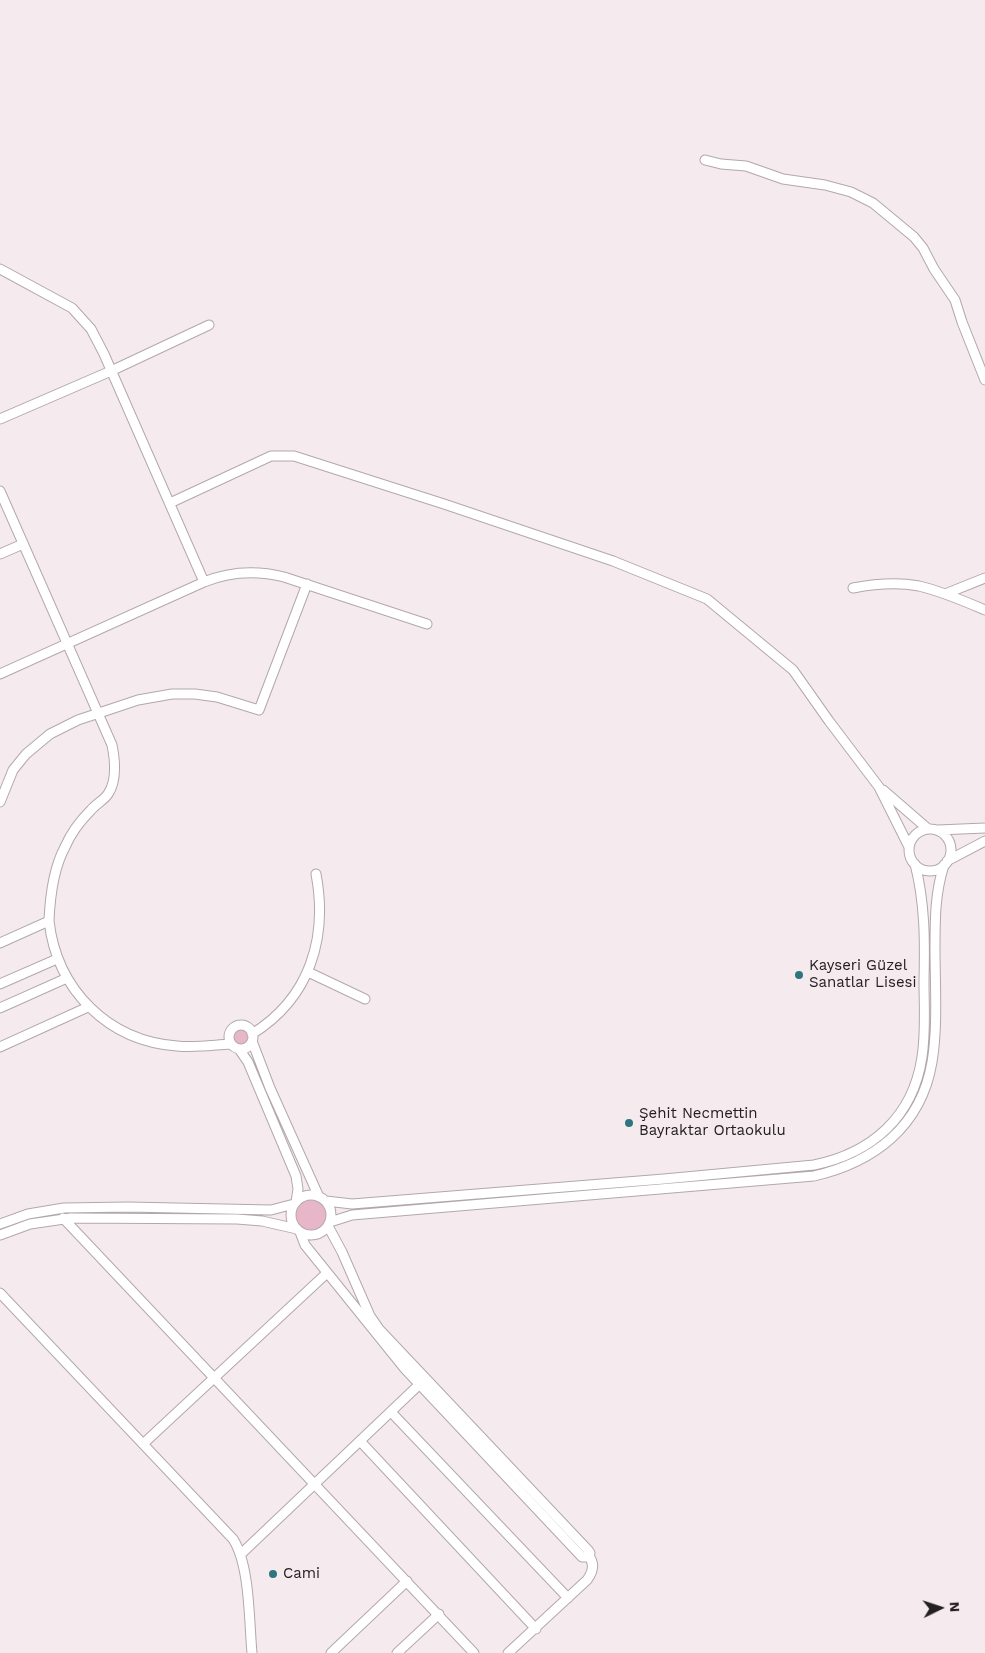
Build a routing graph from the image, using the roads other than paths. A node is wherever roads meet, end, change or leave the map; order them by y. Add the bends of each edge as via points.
1 (705, 160) dead end
2 (0, 270) edge
3 (209, 325) dead end
4 (111, 371) junction
5 (985, 380) edge
6 (0, 419) edge
7 (0, 492) edge
8 (170, 503) junction
9 (23, 544) junction
10 (0, 554) edge
11 (985, 578) edge
12 (204, 582) junction
13 (307, 584) junction
14 (853, 588) dead end
15 (945, 594) junction
16 (985, 610) edge
17 (428, 624) dead end
18 (67, 644) junction
19 (0, 674) edge
20 (98, 714) junction
21 (879, 787) junction
22 (0, 802) edge
23 (985, 828) edge
24 (932, 830) junction
25 (985, 841) edge
26 (909, 847) junction
27 (945, 863) junction
28 (915, 864) junction
29 (316, 874) dead end
30 (50, 921) junction
31 (0, 943) edge
32 (57, 959) junction
33 (308, 972) junction
34 (67, 978) junction
35 (0, 984) edge
36 (365, 999) dead end
37 (88, 1007) junction
38 (0, 1008) edge
39 (252, 1038) junction
40 (230, 1044) junction
41 (0, 1047) edge
42 (239, 1049) junction
43 (323, 1199) junction
44 (295, 1203) junction
45 (63, 1218) junction
46 (0, 1224) edge
47 (329, 1224) junction
48 (298, 1230) junction
49 (0, 1235) edge
50 (327, 1273) junction
51 (0, 1293) edge
52 (215, 1377) junction
53 (423, 1381) junction
54 (391, 1412) junction
55 (360, 1442) junction
56 (143, 1444) junction
57 (315, 1484) junction
58 (241, 1554) junction
59 (406, 1581) junction
60 (568, 1598) junction
61 (439, 1614) junction
62 (536, 1629) junction
63 (252, 1653) edge
64 (331, 1653) edge
65 (397, 1653) edge
66 (474, 1653) edge
67 (508, 1653) edge

1 - 5 street via 746,166 783,179 825,185 851,192 873,203 914,237 956,300
2 - 4 street via 72,308 95,335
3 - 4 street
4 - 6 street
4 - 8 street
7 - 9 street
8 - 12 street
8 - 21 street via 271,456 294,456 613,561 706,599 793,670
9 - 10 street
9 - 18 street
11 - 15 street
12 - 13 street via 228,574 249,572 272,574
12 - 18 street
13 - 17 street
13 - 20 street via 260,710 216,696 184,693 149,697
14 - 15 street via 909,585
15 - 16 street
18 - 19 street
18 - 20 street
20 - 22 street via 68,724 33,746 13,770
20 - 30 street via 113,752 113,780 108,794 83,819 64,848 55,875
21 - 24 street
21 - 26 street
23 - 24 street
24 - 26 street via 915,835
24 - 27 street via 944,835 949,843 950,852
25 - 27 street
26 - 28 street
27 - 28 street via 931,870
27 - 47 street via 935,907 934,1043 929,1073 920,1098 903,1126 864,1159 814,1176 352,1215
28 - 43 street via 925,928 924,1040 920,1067 900,1113 883,1132 857,1151 814,1165 738,1172 359,1204
29 - 33 street via 320,923
30 - 31 street
30 - 32 street
32 - 34 street
32 - 35 street
33 - 36 street
33 - 39 street via 285,1007
34 - 37 street
34 - 38 street
37 - 40 street via 123,1032 150,1042 185,1047
37 - 41 street
39 - 40 street via 246,1026 236,1026 229,1034
39 - 42 street via 246,1048
39 - 43 street via 270,1088
40 - 42 street
42 - 44 street via 248,1062 296,1176
43 - 44 street via 305,1196
43 - 47 street via 331,1213
44 - 46 street via 271,1210 64,1208 28,1214
44 - 48 street via 291,1217
45 - 48 street via 237,1219
45 - 49 street via 30,1224
45 - 52 street
47 - 48 street via 317,1234 308,1235
47 - 53 street via 374,1323
48 - 50 street via 305,1245
50 - 52 street
50 - 53 street via 405,1369
51 - 56 street
52 - 56 street
52 - 57 street
53 - 54 street
53 - 60 street via 586,1554 593,1566 590,1576
54 - 55 street
54 - 60 street
55 - 57 street
55 - 62 street
56 - 58 street via 233,1539
57 - 58 street
57 - 59 street
58 - 63 street
59 - 61 street
59 - 64 street
60 - 62 street
61 - 65 street
61 - 66 street
62 - 67 street

